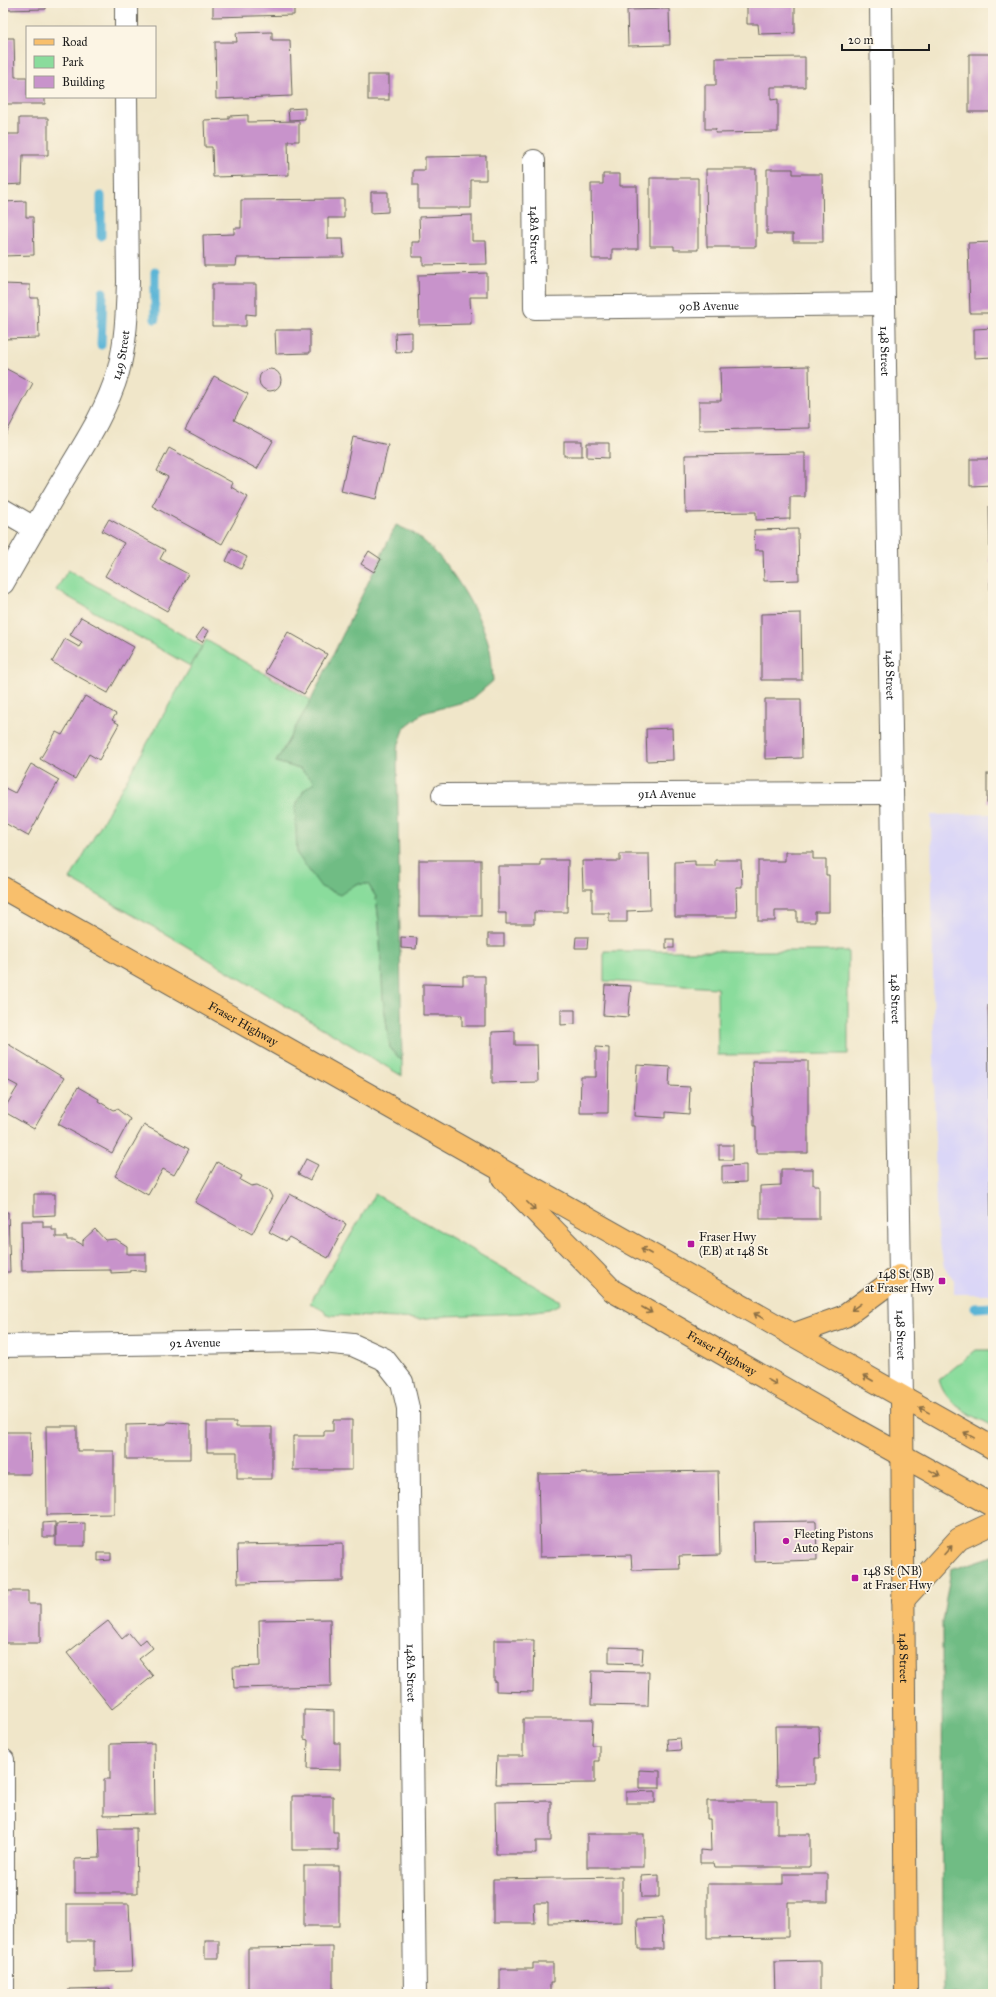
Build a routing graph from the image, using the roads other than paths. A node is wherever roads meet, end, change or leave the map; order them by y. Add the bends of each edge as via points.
1 (126, 3) edge
2 (881, 3) edge
3 (126, 26) edge
4 (126, 98) edge
5 (534, 161) dead end
6 (884, 304) junction
7 (535, 308) joint
8 (3, 510) edge
9 (34, 528) junction
10 (3, 583) edge
11 (892, 793) junction
12 (443, 795) dead end
13 (3, 888) edge
14 (484, 1158) junction
15 (899, 1276) junction
16 (792, 1335) junction
17 (3, 1346) edge
18 (384, 1359) joint
19 (902, 1398) junction
20 (993, 1448) edge
21 (901, 1454) junction
22 (993, 1506) edge
23 (993, 1524) edge
24 (903, 1600) junction
25 (3, 1760) edge
26 (4, 1994) edge
27 (415, 1994) edge
28 (906, 1994) edge

1 - 3 street
2 - 6 street, 148 Street
4 - 9 street, 149 Street via 128,282 122,356 108,398 91,433
5 - 7 street, 148A Street
6 - 7 street, 90B Avenue
6 - 11 street, 148 Street
8 - 9 street
9 - 10 street, 149 Street
11 - 12 street, 91A Avenue
11 - 15 street, 148 Street
13 - 14 main road, Fraser Highway
16 -> 14 main road, Fraser Highway
14 -> 21 main road, Fraser Highway via 614,1290
15 -> 16 main road via 845,1316
15 - 19 street, 148 Street
19 -> 16 main road, Fraser Highway
17 - 18 street, 92 Avenue via 313,1341 353,1345
18 - 27 street, 148A Street via 402,1382 408,1408
20 -> 19 main road, Fraser Highway
19 - 21 main road, 148 Street
21 -> 22 main road, Fraser Highway
21 - 24 main road, 148 Street
24 -> 23 main road via 958,1539
24 - 28 main road, 148 Street
25 - 26 street

